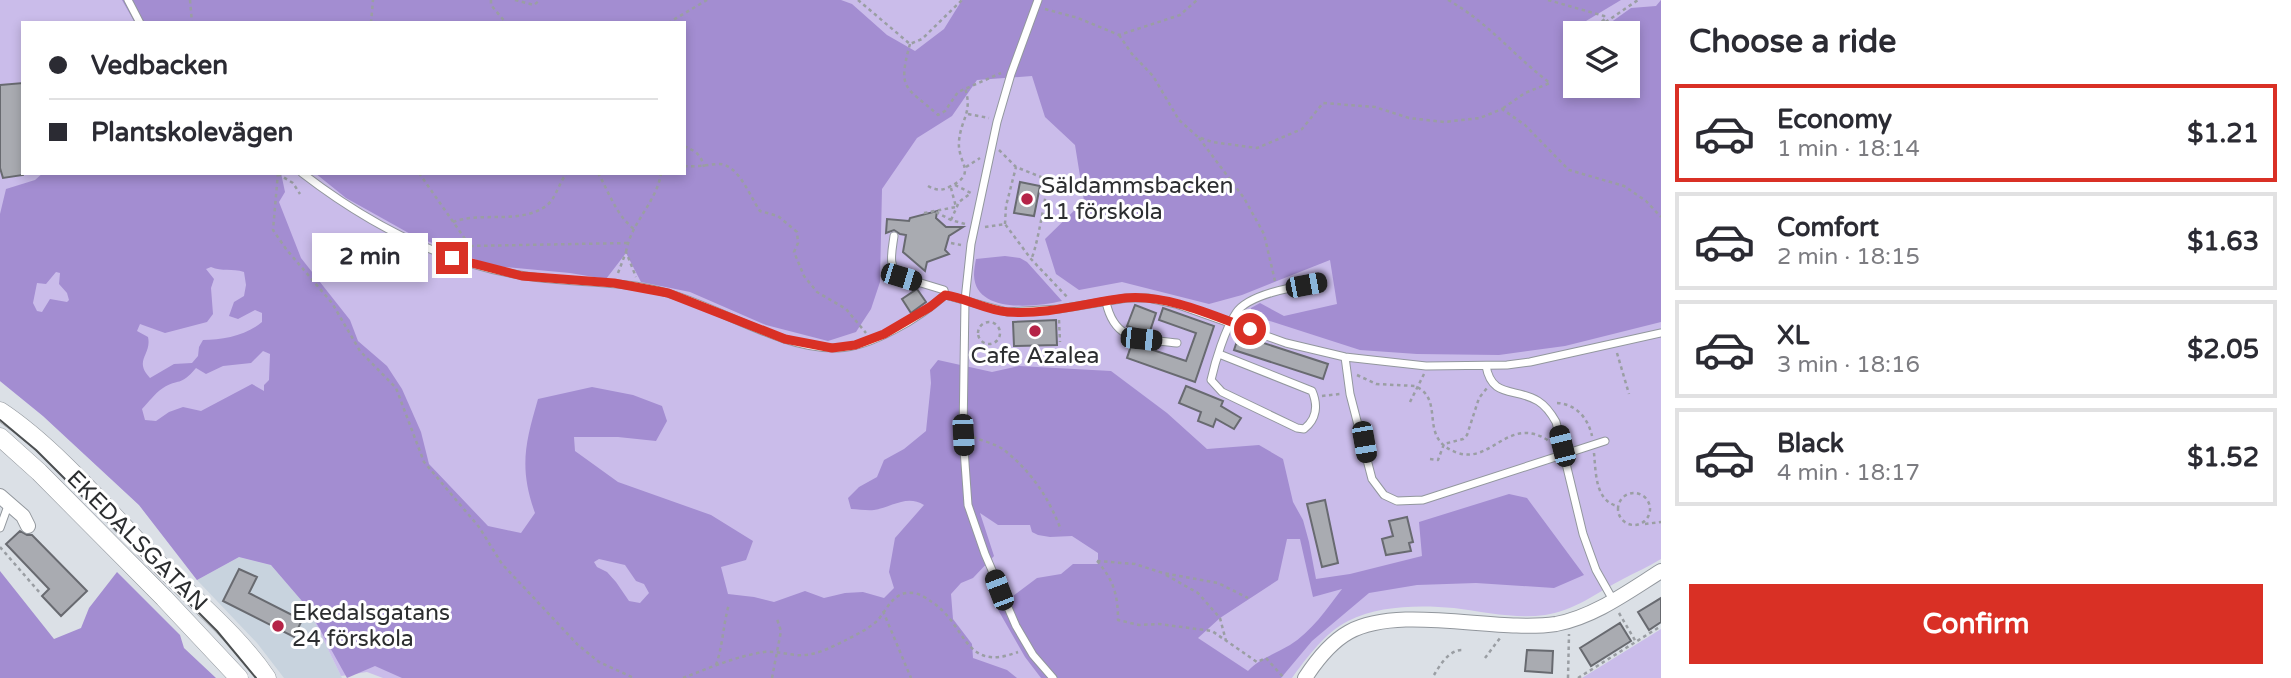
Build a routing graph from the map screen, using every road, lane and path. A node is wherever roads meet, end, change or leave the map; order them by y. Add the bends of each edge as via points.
1 (128, 0) edge
2 (191, 0) edge
3 (373, 0) edge
4 (491, 0) edge
5 (515, 0) edge
6 (540, 0) edge
7 (708, 0) edge
8 (858, 0) edge
9 (962, 0) edge
10 (1197, 0) edge
11 (1448, 0) edge
12 (1548, 0) edge
13 (1638, 0) edge
14 (1037, 3) edge
15 (139, 21) edge
16 (192, 21) edge
17 (371, 21) edge
18 (504, 21) edge
19 (671, 21) edge
20 (1119, 35) junction
21 (910, 44) junction
22 (1011, 74) junction
23 (965, 88) junction
24 (1502, 109) junction
25 (968, 114) junction
26 (997, 122) junction
27 (1198, 137) junction
28 (686, 147) edge
29 (991, 147) junction
30 (988, 158) junction
31 (686, 166) edge
32 (704, 167) junction
33 (966, 167) junction
34 (1016, 167) junction
35 (278, 175) edge
36 (280, 175) edge
37 (305, 175) edge
38 (420, 175) edge
39 (566, 175) edge
40 (599, 175) edge
41 (660, 175) edge
42 (928, 186) dead end
43 (951, 187) junction
44 (300, 194) dead end
45 (956, 207) junction
46 (924, 212) dead end
47 (936, 212) junction
48 (1661, 217) edge
49 (951, 220) junction
50 (453, 222) junction
51 (1005, 224) junction
52 (975, 226) junction
53 (634, 229) junction
54 (894, 236) dead end
55 (628, 243) junction
56 (470, 246) junction
57 (626, 252) junction
58 (1031, 259) junction
59 (475, 266) junction
60 (1322, 282) dead end
61 (614, 283) junction
62 (639, 287) junction
63 (1278, 291) junction
64 (945, 295) junction
65 (965, 300) junction
66 (1105, 302) junction
67 (1076, 306) junction
68 (1058, 309) junction
69 (985, 322) joint
70 (1232, 322) junction
71 (1661, 333) edge
72 (871, 339) junction
73 (1060, 342) dead end
74 (1177, 343) dead end
75 (1614, 344) junction
76 (1219, 354) junction
77 (1345, 357) junction
78 (1428, 366) junction
79 (1486, 366) junction
80 (1346, 370) junction
81 (1492, 384) junction
82 (1418, 387) junction
83 (1350, 393) junction
84 (1629, 394) dead end
85 (1315, 397) junction
86 (1410, 402) dead end
87 (0, 411) edge
88 (963, 435) junction
89 (0, 437) edge
90 (1605, 441) dead end
91 (1444, 444) junction
92 (1560, 455) junction
93 (1430, 459) dead end
94 (5, 499) edge
95 (1661, 522) edge
96 (1641, 524) junction
97 (28, 526) dead end
98 (0, 528) edge
99 (1061, 530) dead end
100 (0, 547) edge
101 (1661, 571) edge
102 (1163, 573) junction
103 (40, 593) dead end
104 (1248, 598) dead end
105 (1612, 601) junction
106 (729, 604) dead end
107 (883, 611) junction
108 (777, 619) dead end
109 (1570, 620) junction
110 (1504, 624) junction
111 (1661, 626) edge
112 (1226, 641) junction
113 (1636, 642) junction
114 (1027, 646) junction
115 (1462, 650) dead end
116 (776, 651) junction
117 (1485, 658) dead end
118 (716, 665) junction
119 (1434, 675) dead end
120 (239, 678) edge
121 (267, 678) edge
122 (634, 678) edge
123 (683, 678) edge
124 (772, 678) edge
125 (911, 678) edge
126 (1053, 678) edge
127 (1284, 678) edge
128 (1305, 678) edge
129 (1568, 678) edge
130 (1578, 678) edge

1 - 15 lane
2 - 16 path
3 - 17 path
4 - 18 path
5 - 6 path via 534,5
7 - 19 path
8 - 21 path
9 - 21 path via 922,39
10 - 20 path via 1180,15
11 - 24 path via 1492,30 1550,83
12 - 13 path via 1606,18 1594,30
14 - 20 path
14 - 22 lane
20 - 27 path via 1153,76 1179,120
21 - 23 path via 904,78 918,100 941,115
22 - 23 path via 1003,72
22 - 26 lane
23 - 25 path
24 - 27 path via 1480,118 1444,122 1409,118 1375,107 1323,103 1301,129 1257,148
24 - 48 path via 1525,125 1569,170 1623,186
25 - 26 path
25 - 33 path via 959,145
26 - 29 lane
27 - 63 path via 1244,198 1264,234
28 - 32 path via 698,153
29 - 30 lane
29 - 34 path via 1002,151
30 - 33 path
30 - 52 lane
31 - 32 path
32 - 72 path via 730,167 760,211 793,227 798,237 793,252 804,276 817,292 846,309
33 - 43 path via 962,180
34 - 51 path
34 - 58 path via 1048,182
35 - 122 path via 273,230 332,303 360,351 396,388 424,462 479,527 502,564 578,645 599,662
36 - 44 path
37 - 59 lane via 347,206 410,241
38 - 50 path
39 - 50 path via 547,205 513,217 472,216
40 - 53 path via 619,213
41 - 53 path
42 - 43 path
43 - 45 path
43 - 45 path via 970,194
45 - 47 path
45 - 49 path
46 - 47 path
47 - 49 path
49 - 52 path
50 - 56 path
51 - 52 path
51 - 58 path
52 - 65 lane
53 - 55 path
54 - 64 lane via 891,264 895,273 944,290
55 - 56 path
55 - 57 path
56 - 59 path
57 - 61 path
57 - 62 path
58 - 67 path
59 - 61 lane via 522,276
60 - 63 lane
61 - 62 lane
62 - 72 lane via 668,293 806,344 842,348
63 - 70 lane via 1251,301 1236,312
64 - 65 lane
64 - 72 lane via 910,320
65 - 68 lane via 1007,312
65 - 88 lane
66 - 67 lane
66 - 70 lane via 1148,298
66 - 74 lane via 1118,329 1141,339
67 - 68 lane
68 - 73 path
69 - 69 path via 978,335 985,343 993,343 1000,335 999,327
70 - 76 lane
70 - 77 lane via 1286,343
71 - 75 lane
75 - 79 lane via 1555,358
75 - 84 path
76 - 85 lane via 1312,391
76 - 85 lane via 1211,380 1222,392 1297,428 1311,424
77 - 78 lane
77 - 80 lane
78 - 79 lane
78 - 82 path
79 - 81 lane
80 - 82 path via 1376,384
80 - 83 lane
81 - 91 path via 1479,398 1467,435
81 - 92 lane via 1546,407 1556,422
82 - 86 path
82 - 91 path via 1431,401 1432,427
83 - 85 path
83 - 92 lane via 1373,479 1384,495 1397,501 1423,500
87 - 121 street, EKEDALSGATAN via 67,469 239,642
88 - 99 path via 1002,449 1035,481
88 - 114 lane via 968,505 1005,605
89 - 120 street, EKEDALSGATAN
90 - 92 lane
91 - 92 path via 1457,453 1475,454 1509,436 1527,433 1552,443
91 - 93 path via 1439,458
92 - 105 lane via 1583,534
94 - 97 street
94 - 98 lane
95 - 96 path
96 - 96 path via 1649,514 1648,501 1637,493 1624,496 1618,503 1619,516 1628,525
100 - 103 path
101 - 105 street
102 - 104 path via 1218,583
102 - 112 path via 1198,593 1220,618
102 - 112 path via 1135,564 1097,561 1111,576 1118,620 1212,631
105 - 109 street
105 - 113 path
106 - 118 path
107 - 114 path via 892,599 914,593 940,607 969,648 980,655 996,658
107 - 116 path via 877,621 847,640 818,652 797,656
107 - 125 path
108 - 116 path
109 - 110 street
109 - 129 path
110 - 117 path
110 - 128 street via 1406,620 1366,625 1332,645
111 - 113 path
112 - 127 path via 1257,662 1266,659
113 - 130 path
114 - 126 lane
115 - 119 path via 1450,655
116 - 118 path
116 - 124 path
118 - 123 path

